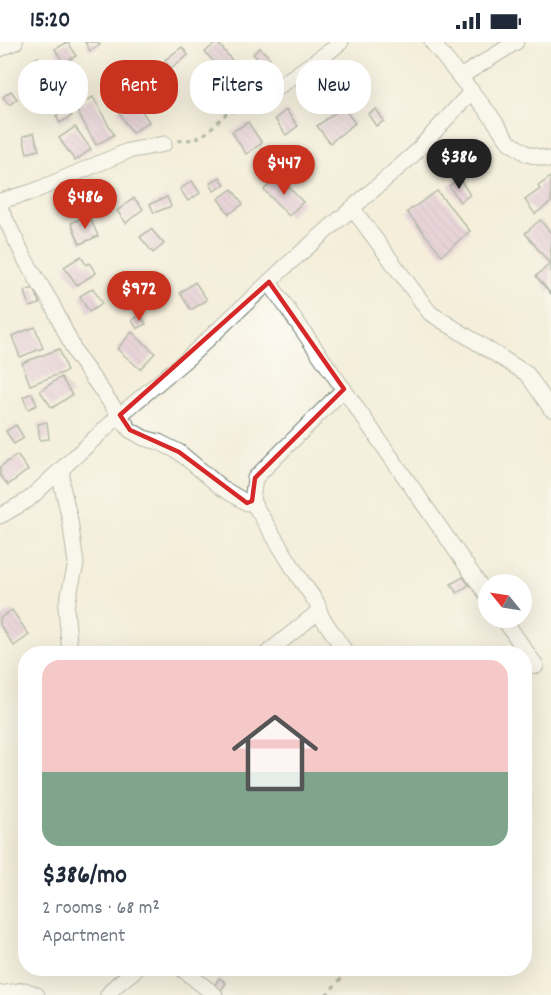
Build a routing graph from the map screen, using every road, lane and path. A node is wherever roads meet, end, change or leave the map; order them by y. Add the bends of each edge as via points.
1 (15, 42) edge
2 (341, 42) edge
3 (432, 42) edge
4 (516, 42) edge
5 (0, 49) edge
6 (460, 77) junction
7 (284, 83) edge
8 (472, 91) junction
9 (226, 114) edge
10 (165, 144) joint
11 (551, 160) edge
12 (0, 201) edge
13 (0, 208) edge
14 (353, 209) junction
15 (269, 282) junction
16 (344, 389) junction
17 (551, 409) edge
18 (120, 415) junction
19 (62, 470) junction
20 (252, 501) junction
21 (0, 516) edge
22 (478, 582) edge
23 (319, 611) junction
24 (510, 628) edge
25 (69, 646) edge
26 (276, 646) edge
27 (342, 646) edge
28 (522, 646) edge
29 (532, 660) edge
30 (536, 666) dead end
31 (129, 976) edge
32 (191, 976) edge
33 (344, 976) edge
34 (0, 994) edge
35 (37, 995) edge
36 (108, 995) edge
37 (215, 995) edge
38 (326, 995) edge

1 - 5 street
2 - 7 street
3 - 6 street
4 - 6 street
6 - 8 street
8 - 11 street via 509,142 527,154
8 - 14 street via 413,155
9 - 10 path via 195,139
10 - 12 street via 128,151 32,192
13 - 18 street via 77,356
14 - 15 street
14 - 17 street via 430,313 527,374
15 - 16 street
15 - 18 street
16 - 20 street via 255,478
16 - 22 street
18 - 19 street
18 - 20 street via 130,430 179,453 222,488 247,503
19 - 21 street via 28,500
19 - 25 street via 76,564 66,608
20 - 23 street
23 - 26 street
23 - 27 street
24 - 28 street
29 - 30 street
31 - 36 street via 112,987
32 - 37 street
33 - 38 path
34 - 35 street via 25,990

